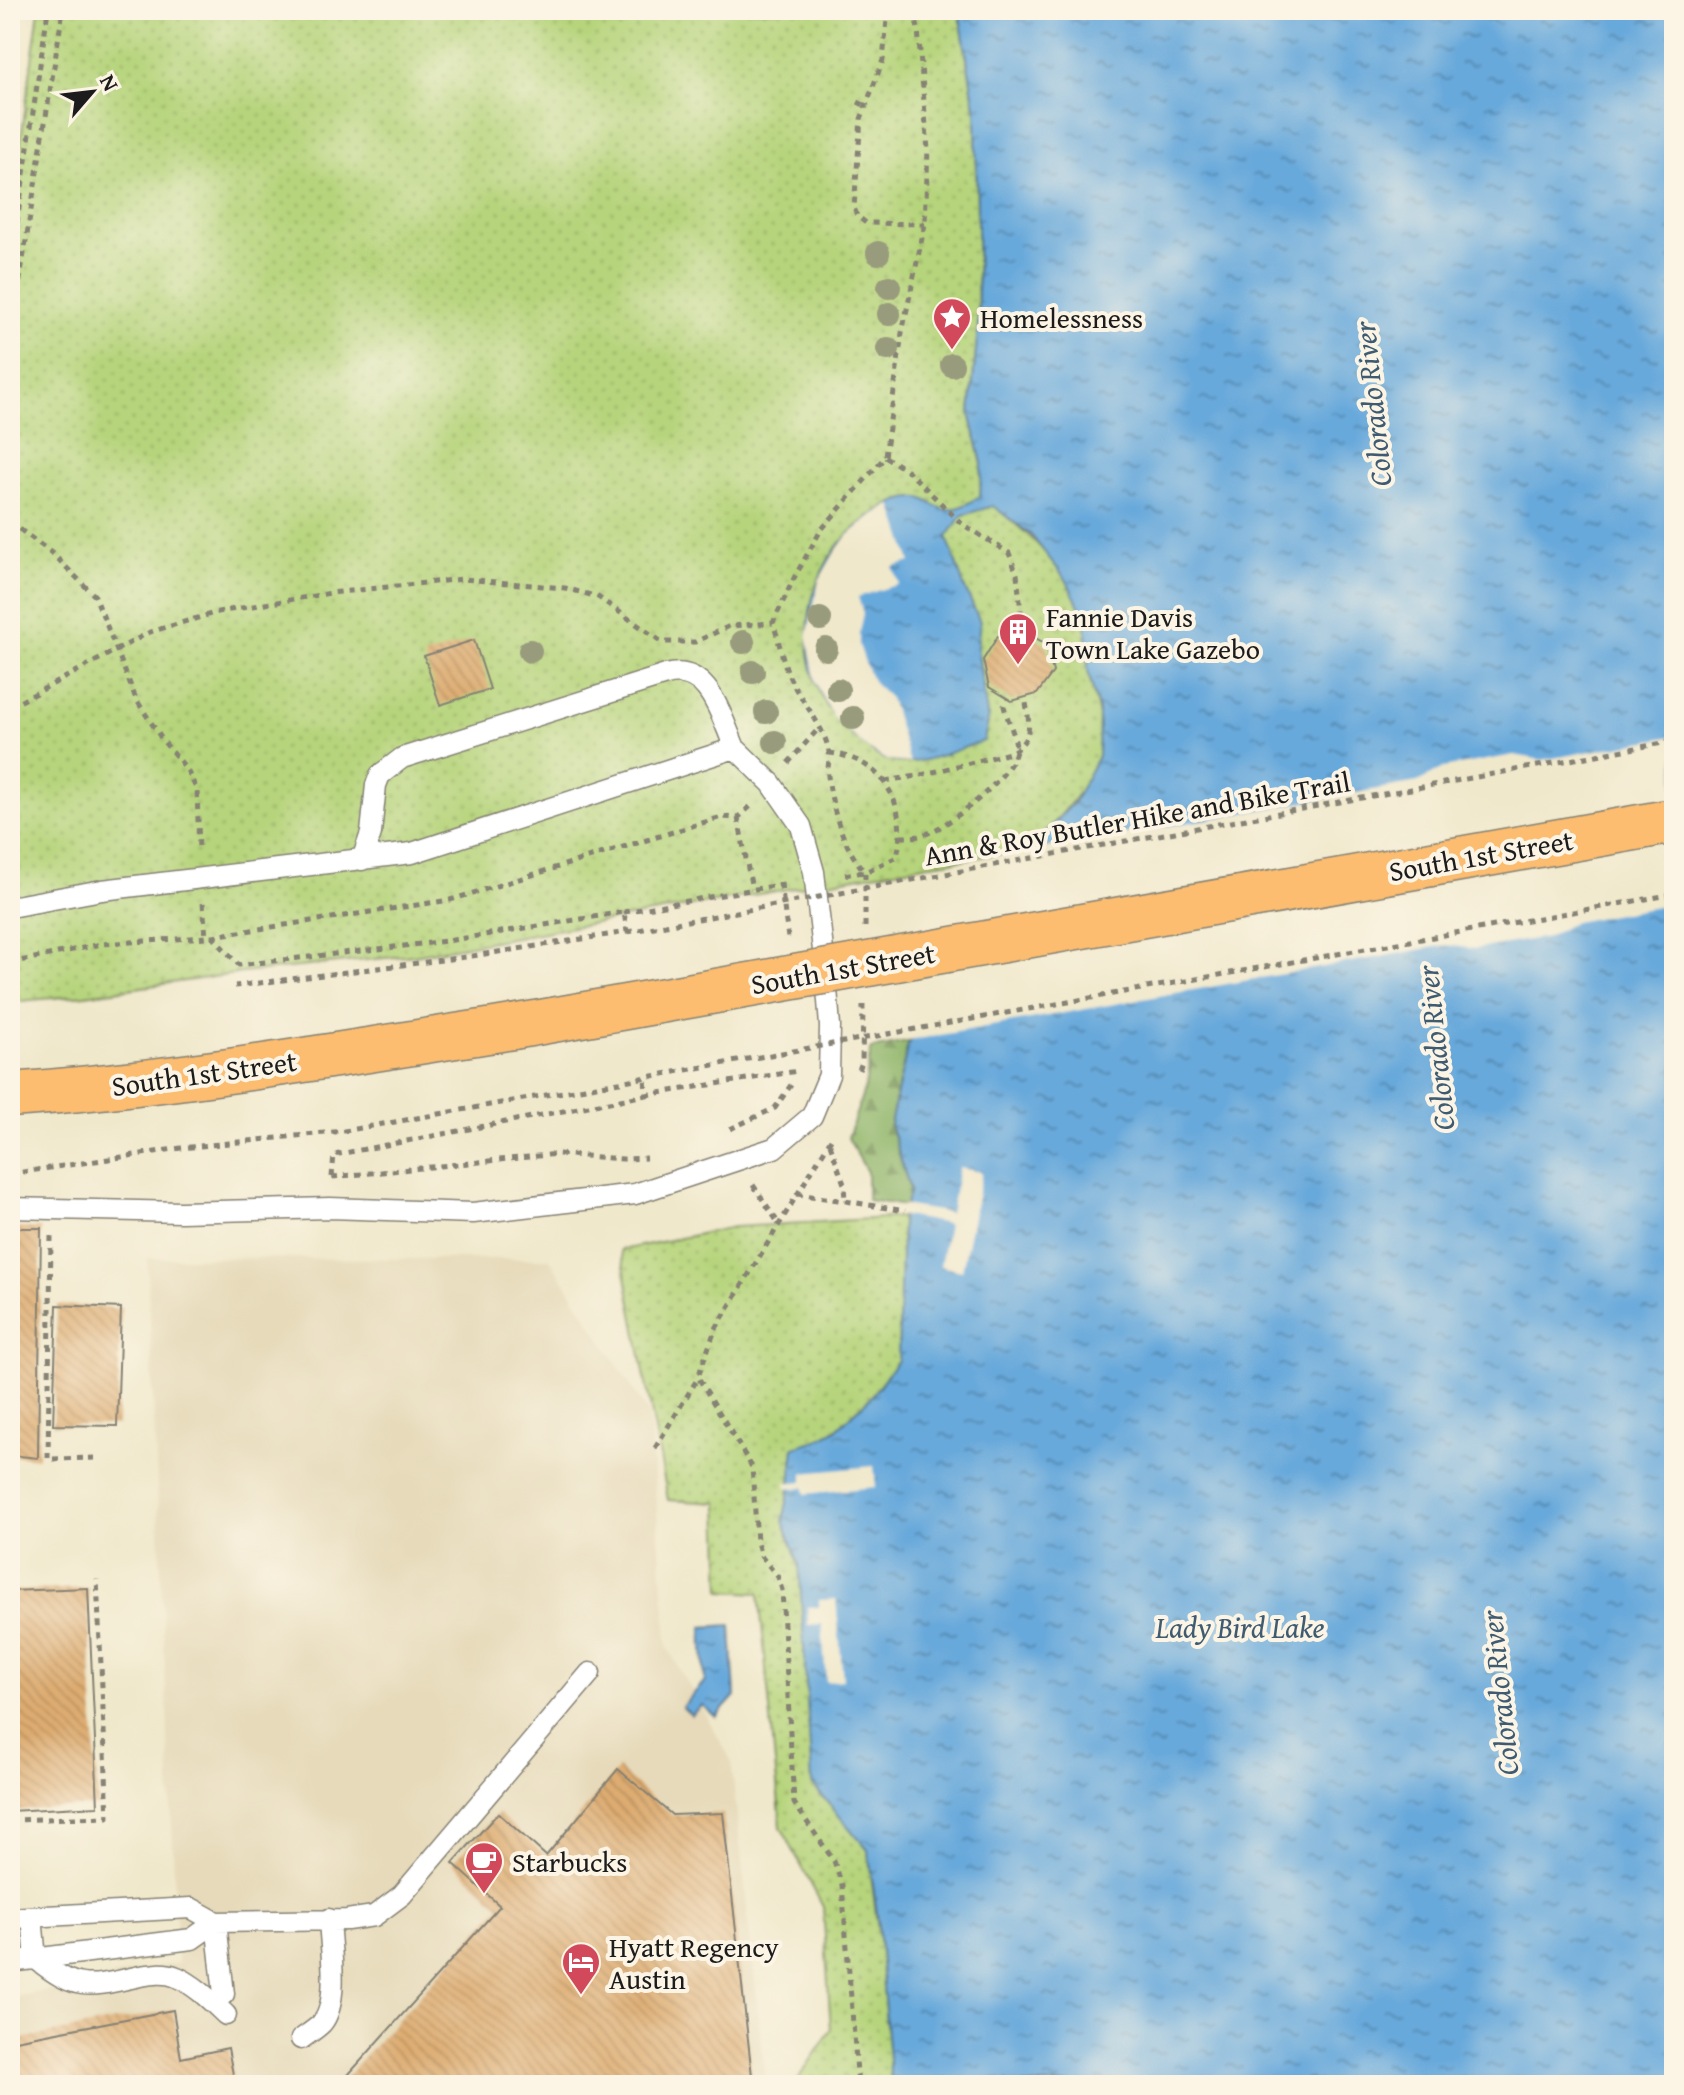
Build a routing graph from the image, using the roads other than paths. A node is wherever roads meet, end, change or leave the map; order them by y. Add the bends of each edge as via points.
1 (735, 748) junction
2 (1674, 821) edge
3 (362, 860) junction
4 (10, 907) edge
5 (10, 1095) edge
6 (10, 1208) edge
7 (590, 1673) dead end
8 (32, 1917) junction
9 (10, 1918) edge
10 (329, 1919) junction
11 (216, 1922) junction
12 (36, 1959) junction
13 (10, 1962) edge
14 (224, 1994) dead end
15 (226, 2015) dead end
16 (301, 2039) dead end

1 - 3 lane via 412,853
1 - 3 lane via 701,680 678,671 402,758 380,775 376,785
1 - 6 lane via 789,804 801,826 814,872 830,1026 829,1075 812,1116 774,1148 635,1194 473,1213
2 - 5 main road, South 1st Street, bridge via 513,1027 218,1073
3 - 4 lane via 102,890
7 - 10 lane via 402,1895 374,1916
8 - 9 lane
8 - 11 lane via 191,1908
8 - 12 lane
10 - 11 lane
10 - 16 lane via 328,2013
11 - 12 lane via 192,1939
11 - 14 lane
12 - 13 lane
12 - 15 lane via 71,1983 92,1986 153,1974 177,1977

